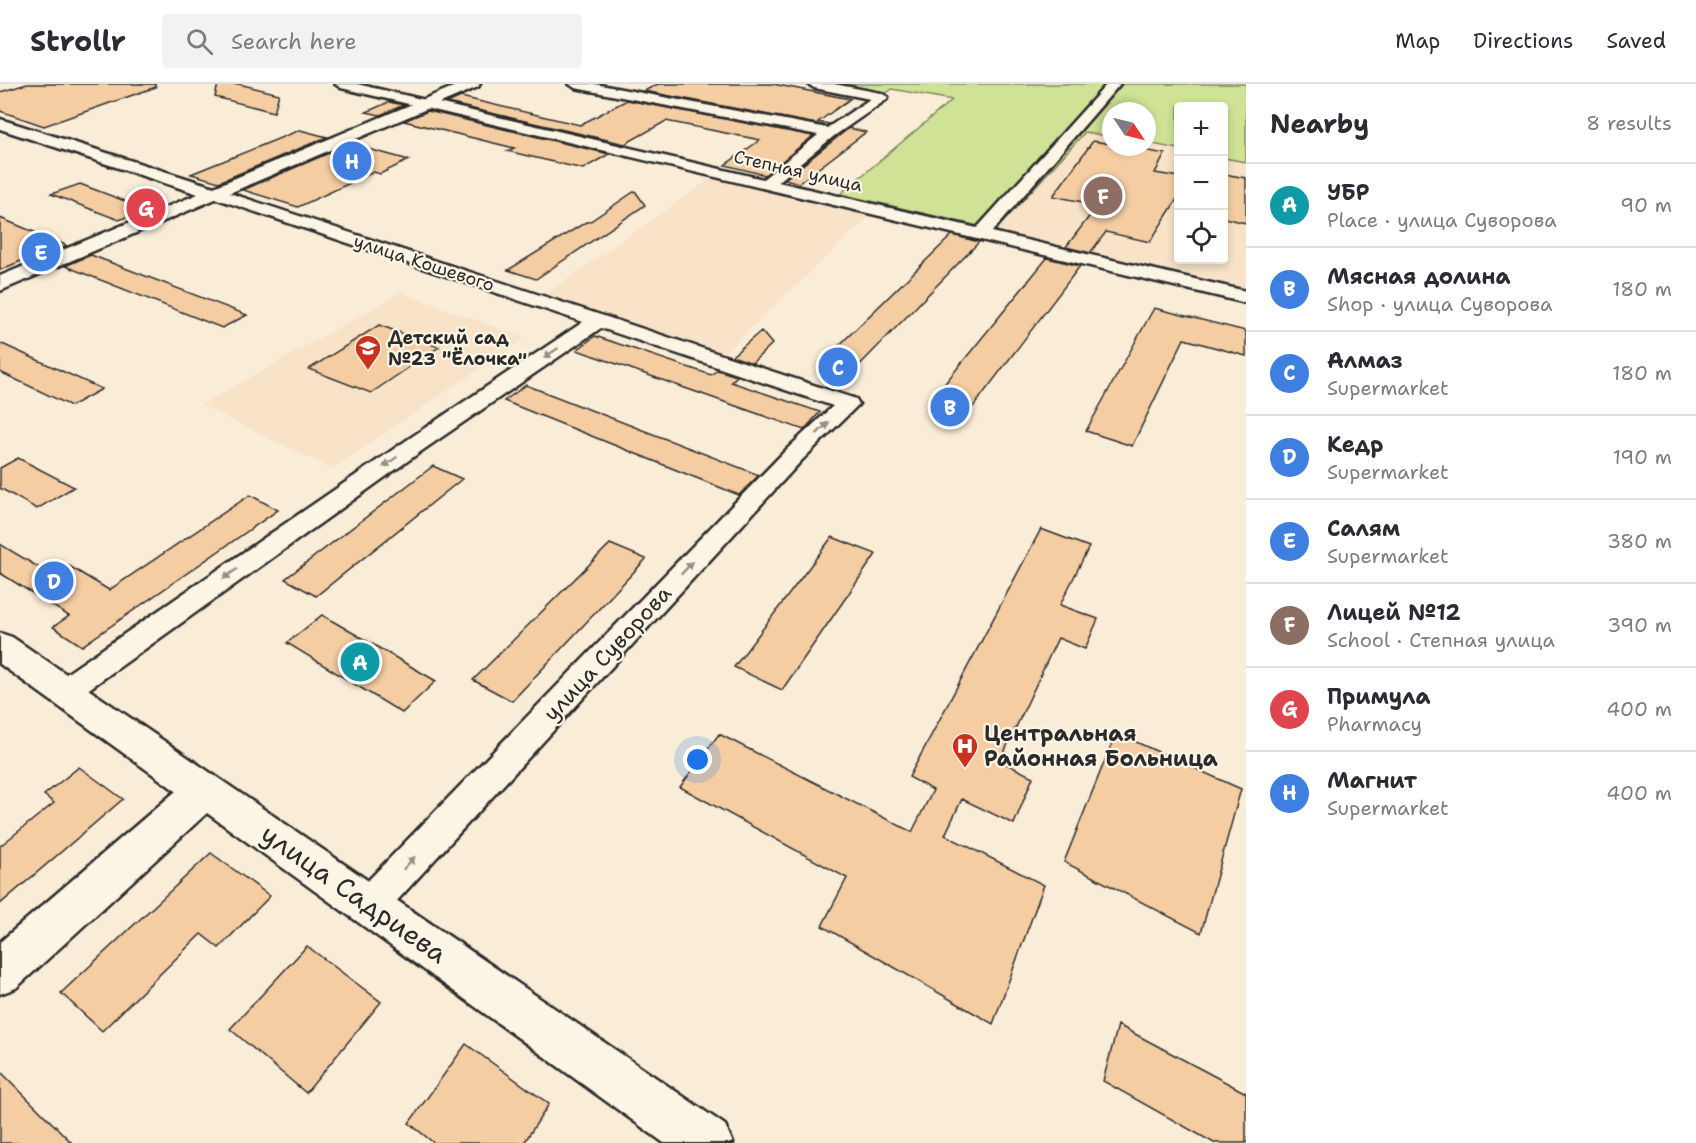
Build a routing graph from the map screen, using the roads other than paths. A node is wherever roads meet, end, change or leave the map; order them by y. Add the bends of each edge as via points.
1 (340, 84) edge
2 (473, 84) edge
3 (575, 84) edge
4 (814, 84) edge
5 (1113, 84) edge
6 (425, 104) junction
7 (0, 124) edge
8 (829, 133) junction
9 (767, 183) junction
10 (214, 194) junction
11 (981, 234) junction
12 (0, 284) edge
13 (1246, 297) edge
14 (600, 320) junction
15 (848, 404) joint
16 (0, 646) edge
17 (64, 691) junction
18 (206, 790) junction
19 (369, 905) junction
20 (0, 972) edge
21 (707, 1143) edge

1 - 6 street, Степная улица
2 - 6 street
3 - 8 street
4 - 8 street via 881,97
5 - 11 street
6 - 9 street, Степная улица
6 - 10 street
7 - 10 street, улица Кошевого
8 - 9 street
9 - 11 street, Степная улица
10 - 12 street
10 - 14 street, улица Кошевого
11 - 13 street, Степная улица
14 - 15 street, улица Кошевого
14 -> 17 street
19 -> 15 street, улица Суворова via 794,455
16 - 17 street, улица Садриева
17 - 18 street, улица Садриева
18 - 19 street, улица Садриева
18 - 20 street
19 - 21 street, улица Садриева

